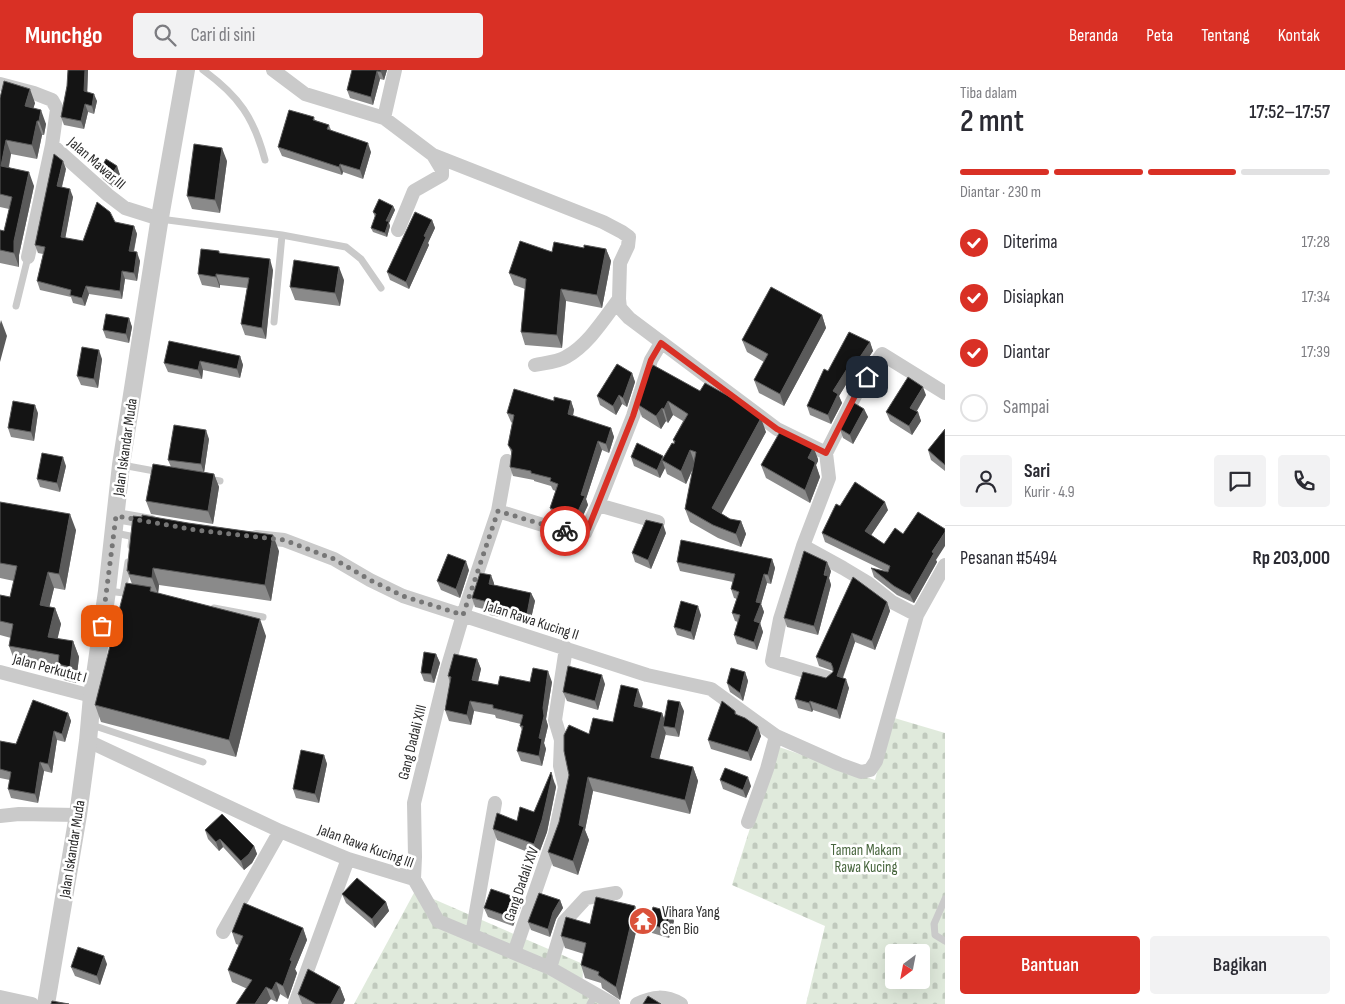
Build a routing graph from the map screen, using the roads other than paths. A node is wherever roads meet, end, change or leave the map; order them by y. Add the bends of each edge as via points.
1 (186, 70) edge
2 (203, 70) edge
3 (273, 70) edge
4 (394, 70) edge
5 (0, 84) edge
6 (384, 118) junction
7 (52, 145) junction
8 (434, 156) junction
9 (265, 160) dead end
10 (160, 219) junction
11 (398, 230) dead end
12 (282, 236) junction
13 (28, 256) joint
14 (380, 288) dead end
15 (618, 299) junction
16 (16, 306) dead end
17 (274, 322) dead end
18 (661, 343) junction
19 (535, 365) dead end
20 (945, 393) edge
21 (826, 453) junction
22 (507, 461) dead end
23 (121, 465) junction
24 (171, 474) edge
25 (200, 478) edge
26 (220, 481) dead end
27 (598, 505) junction
28 (498, 511) junction
29 (658, 522) edge
30 (115, 524) junction
31 (168, 525) edge
32 (245, 536) edge
33 (803, 546) junction
34 (945, 565) edge
35 (115, 592) junction
36 (141, 596) edge
37 (206, 606) edge
38 (463, 615) junction
39 (917, 615) junction
40 (262, 616) dead end
41 (566, 648) junction
42 (0, 672) edge
43 (828, 678) edge
44 (92, 696) junction
45 (89, 733) junction
46 (776, 736) junction
47 (203, 762) dead end
48 (495, 803) dead end
49 (78, 814) junction
50 (0, 816) edge
51 (748, 822) dead end
52 (280, 831) junction
53 (348, 859) junction
54 (414, 879) junction
55 (616, 892) dead end
56 (945, 899) edge
57 (223, 932) dead end
58 (472, 935) junction
59 (945, 941) edge
60 (514, 953) junction
61 (550, 968) junction
62 (0, 997) edge
63 (593, 999) edge
64 (32, 1004) edge
65 (46, 1004) edge
66 (295, 1004) edge
67 (613, 1004) edge
68 (637, 1004) edge
69 (681, 1004) edge

1 - 10 street, Jalan Iskandar Muda
2 - 9 lane via 238,100 259,140
3 - 6 street via 305,94
4 - 6 street
5 - 7 street, Jalan Mawar III via 52,100 57,109
6 - 8 street
7 - 10 street, Jalan Mawar III via 125,208
7 - 13 street
8 - 11 street via 442,175 412,193
8 - 15 street via 622,232 629,238 620,263
10 - 12 lane
10 - 23 street, Jalan Iskandar Muda
12 - 14 lane via 346,247 362,259
12 - 17 lane
13 - 16 lane
15 - 18 street via 628,318
15 - 19 street via 578,348 565,358
18 - 21 street via 777,429
18 - 27 street via 651,360
20 - 21 street via 882,354 859,388
21 - 33 street via 829,478
22 - 28 street, Gang Dadali XIII
23 - 24 lane
23 - 30 street, Jalan Iskandar Muda
25 - 26 lane
27 - 28 street via 588,529 581,536
27 - 29 street
28 - 38 street, Gang Dadali XIII
30 - 31 street
30 - 35 street, Jalan Iskandar Muda
32 - 38 street, Jalan Rawa Kucing II via 284,540 334,559 403,596
33 - 39 street
33 - 43 street via 780,619 772,661
34 - 39 street
35 - 36 lane
35 - 44 street, Jalan Iskandar Muda
37 - 40 lane
38 - 41 street, Jalan Rawa Kucing II
38 - 54 street, Gang Dadali XIII via 414,803
39 - 46 street, Jalan Rawa Kucing II via 876,761 870,770 861,772
41 - 46 street, Jalan Rawa Kucing II via 647,675 711,689
41 - 60 street, Gang Dadali XIV via 554,720 561,740 560,766 564,787 555,834
42 - 44 street, Jalan Perkutut I
44 - 45 street, Jalan Iskandar Muda
45 - 47 lane
45 - 49 street, Jalan Iskandar Muda
45 - 52 street, Jalan Rawa Kucing III
46 - 51 street
48 - 58 street
49 - 50 street
49 - 65 street, Jalan Iskandar Muda
52 - 53 street, Jalan Rawa Kucing III
52 - 57 street
53 - 54 street, Jalan Rawa Kucing III
53 - 66 street
54 - 58 street, Jalan Rawa Kucing III via 438,921
55 - 61 street via 586,898 564,922
56 - 59 lane via 934,924 935,936
58 - 60 street, Jalan Rawa Kucing III
60 - 61 street, Jalan Rawa Kucing III
61 - 63 street, Jalan Rawa Kucing III
62 - 64 street
63 - 67 street, Jalan Rawa Kucing III
68 - 69 street via 648,999 670,998

